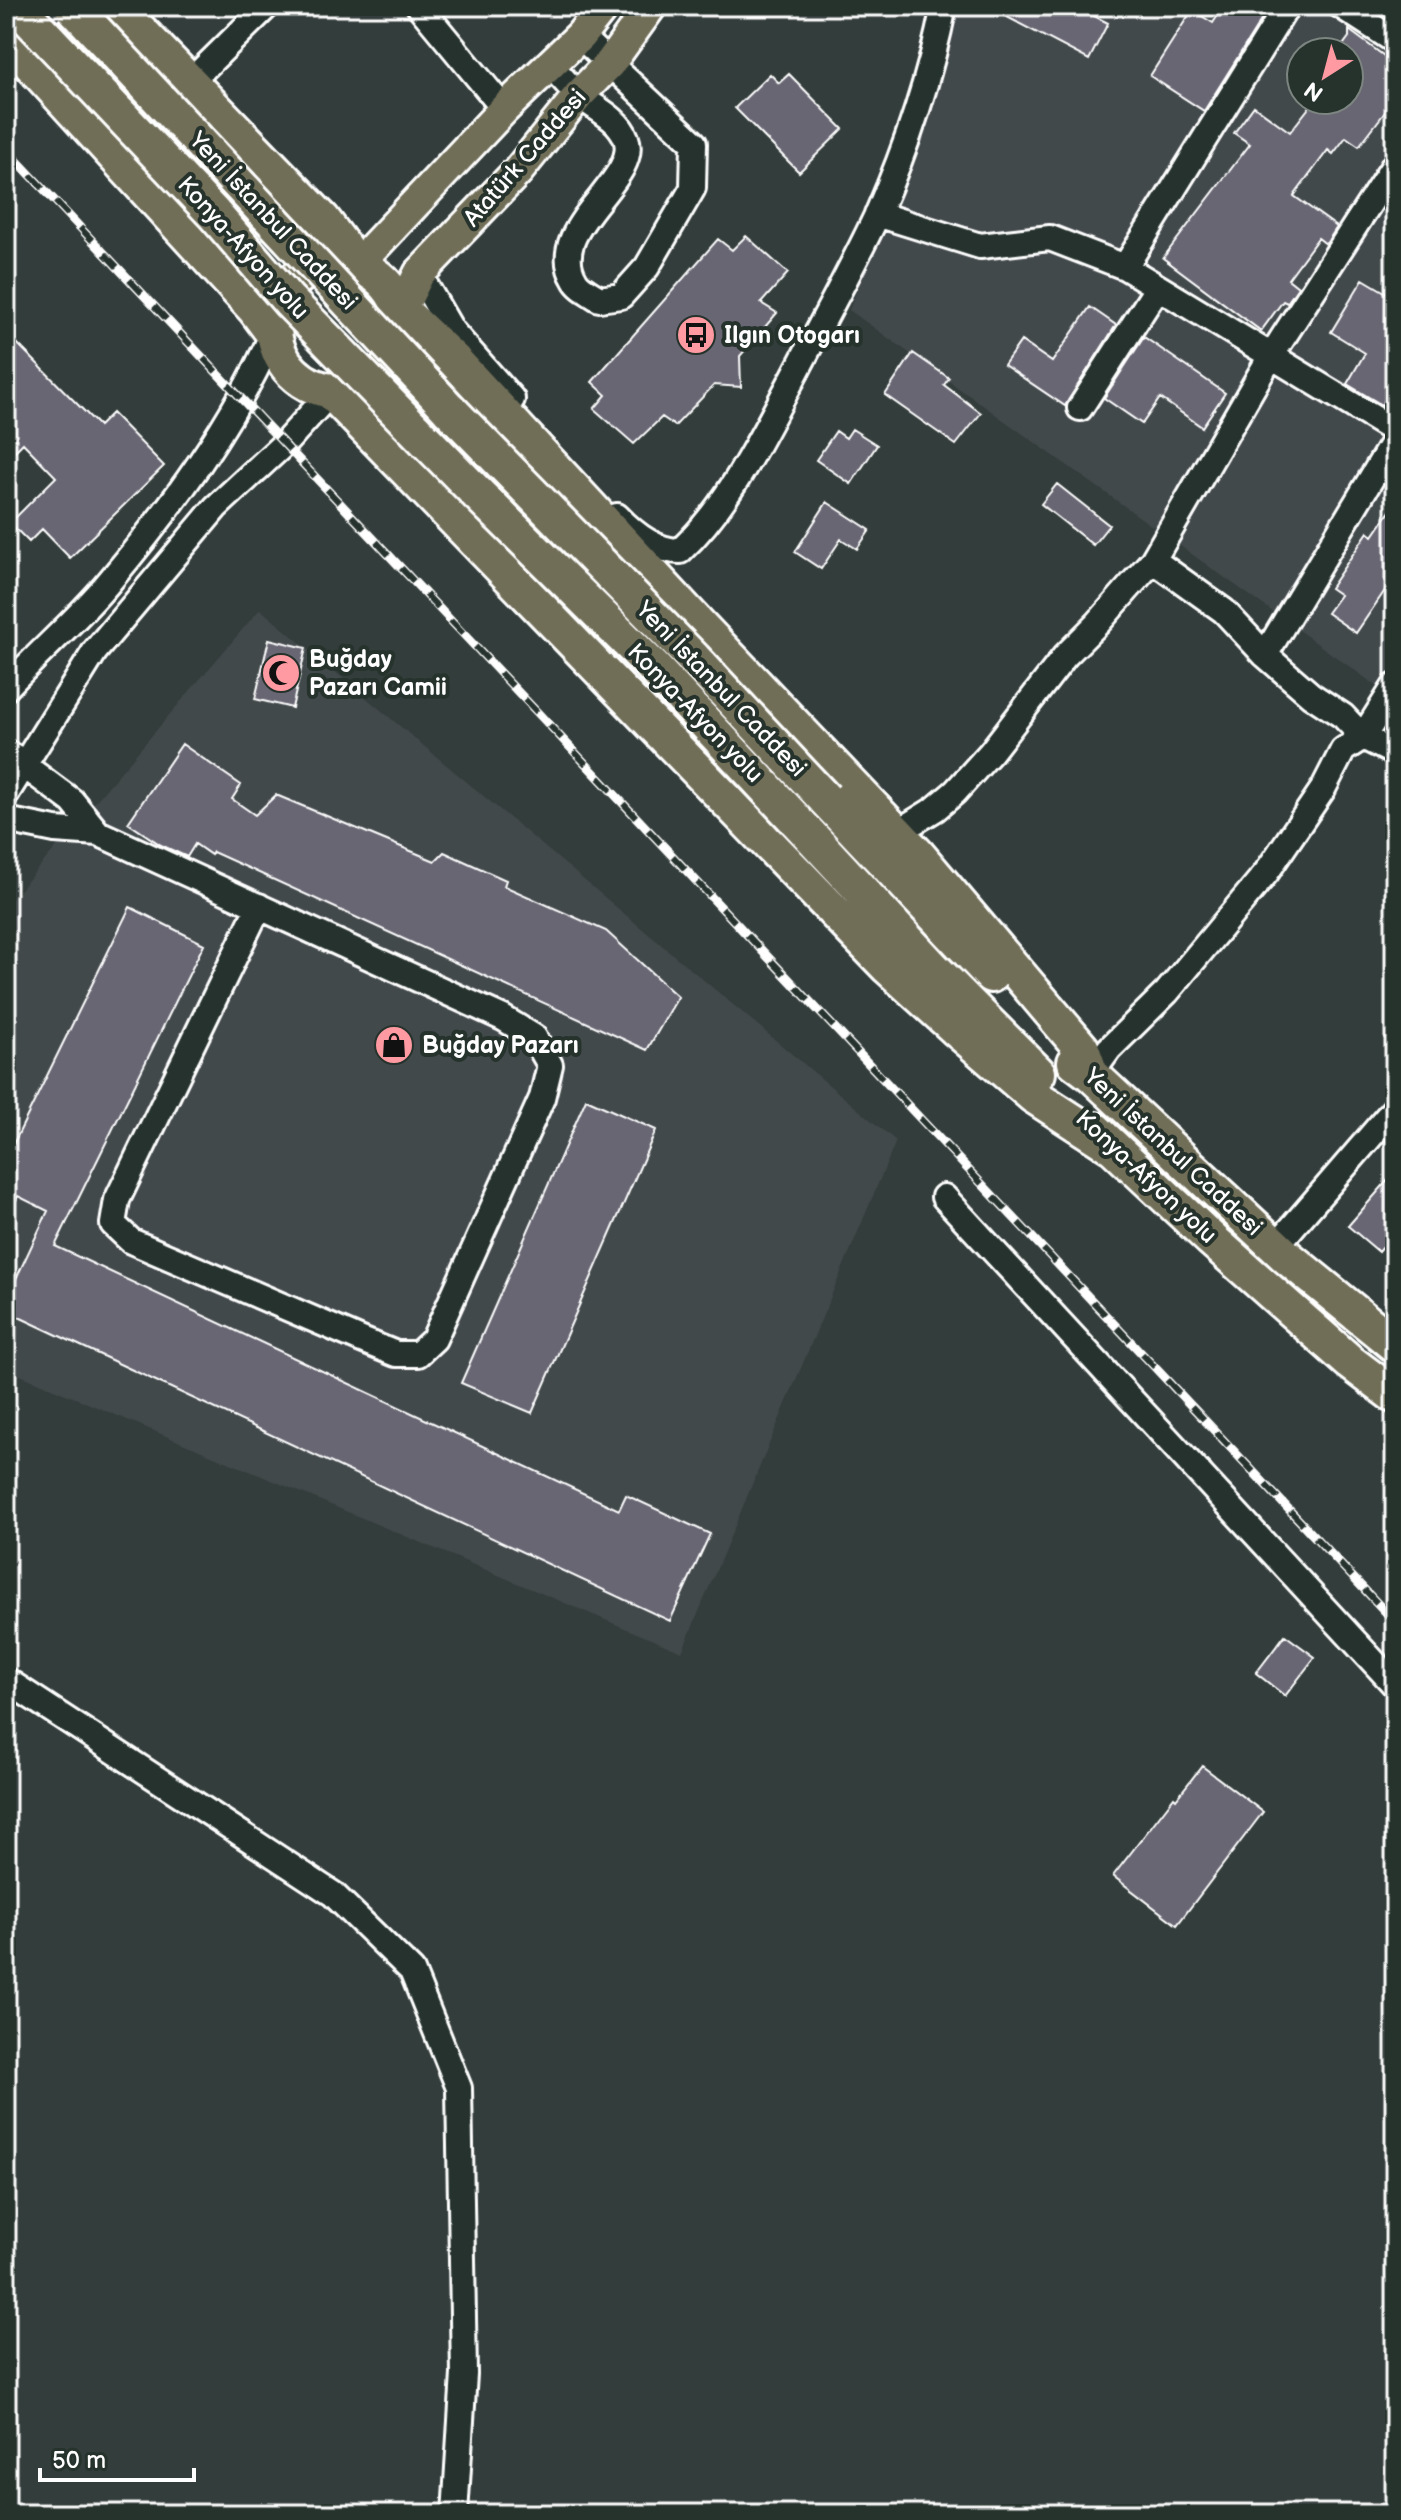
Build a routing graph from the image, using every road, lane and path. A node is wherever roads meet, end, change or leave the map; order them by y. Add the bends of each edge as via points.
1 (17, 6) edge
2 (72, 6) edge
3 (116, 6) edge
4 (267, 6) edge
5 (419, 6) edge
6 (604, 6) edge
7 (651, 6) edge
8 (944, 6) edge
9 (1287, 6) edge
10 (1341, 6) edge
11 (580, 36) junction
12 (6, 37) edge
13 (1395, 41) edge
14 (610, 63) junction
15 (551, 66) junction
16 (189, 83) junction
17 (579, 95) junction
18 (504, 109) junction
19 (1395, 164) edge
20 (877, 214) junction
21 (357, 265) junction
22 (1125, 267) junction
23 (419, 274) junction
24 (1158, 287) junction
25 (401, 310) junction
26 (273, 333) junction
27 (1271, 356) junction
28 (331, 392) junction
29 (1080, 408) dead end
30 (1395, 431) edge
31 (1395, 439) edge
32 (680, 551) junction
33 (1153, 560) junction
34 (652, 575) junction
35 (1265, 655) junction
36 (1395, 686) edge
37 (6, 688) edge
38 (1363, 737) junction
39 (1395, 753) edge
40 (14, 759) edge
41 (6, 794) edge
42 (6, 820) edge
43 (98, 833) junction
44 (896, 833) junction
45 (259, 906) junction
46 (1091, 1074) junction
47 (1395, 1108) edge
48 (1111, 1146) junction
49 (944, 1197) dead end
50 (1276, 1246) junction
51 (1395, 1345) edge
52 (1395, 1396) edge
53 (6, 1680) edge
54 (1395, 1685) edge
55 (455, 2514) edge

1 - 48 highway, Konya-Afyon yolu, bridge via 289,301 653,667 933,968
2 - 46 highway, Yeni İstanbul Caddesi, bridge via 1068,1058
3 - 16 highway
4 - 16 street
5 - 18 street
6 - 11 main road, Atatürk Caddesi
7 - 14 main road, Atatürk Caddesi
8 - 20 street via 921,94
9 - 22 street
10 - 13 street
11 - 14 street
11 - 15 main road, Atatürk Caddesi
12 - 26 highway
14 - 17 main road, Atatürk Caddesi
14 - 17 street via 694,143 693,188 647,267 621,296 599,299 576,282 568,262 572,238 627,159 627,141 619,124
15 - 17 street
15 - 18 main road, Atatürk Caddesi
16 - 21 highway via 323,220
17 - 23 main road, Atatürk Caddesi via 518,171
18 - 21 main road, Atatürk Caddesi
19 - 27 street
20 - 22 street via 980,246 1050,238
20 - 32 street via 759,442 704,525
21 - 25 highway via 392,290
21 - 26 highway via 332,262 308,269 288,285 276,308
22 - 24 street
23 - 25 main road, Atatürk Caddesi
23 - 32 street via 452,331 632,532 665,551
24 - 27 street
24 - 29 street
25 - 28 highway via 403,335 395,359 379,378 356,390
25 - 34 highway via 454,360
26 - 28 highway via 279,355 292,373
26 - 37 street via 242,399 172,500 107,585
27 - 30 street
27 - 33 street
28 - 40 street via 216,507 95,651
28 - 48 highway via 888,967 1034,1096
31 - 35 street
32 - 34 street
33 - 35 street via 1224,611
33 - 44 street via 1065,656 955,792
34 - 44 highway
35 - 38 street
36 - 38 street
38 - 39 street
38 - 46 street via 1343,750 1266,873
40 - 41 street
40 - 43 street via 72,801
42 - 43 street
43 - 45 street
44 - 46 highway via 1082,1049
45 - 45 street via 503,1018 534,1037 550,1065 542,1098 434,1339 418,1354 396,1354 349,1335 131,1241 113,1224 117,1200
46 - 50 highway, Yeni İstanbul Caddesi
47 - 50 street
48 - 52 highway, Konya-Afyon yolu
49 - 54 street
50 - 51 highway, Yeni İstanbul Caddesi
53 - 55 street via 333,1894 412,1971 459,2088 464,2374

